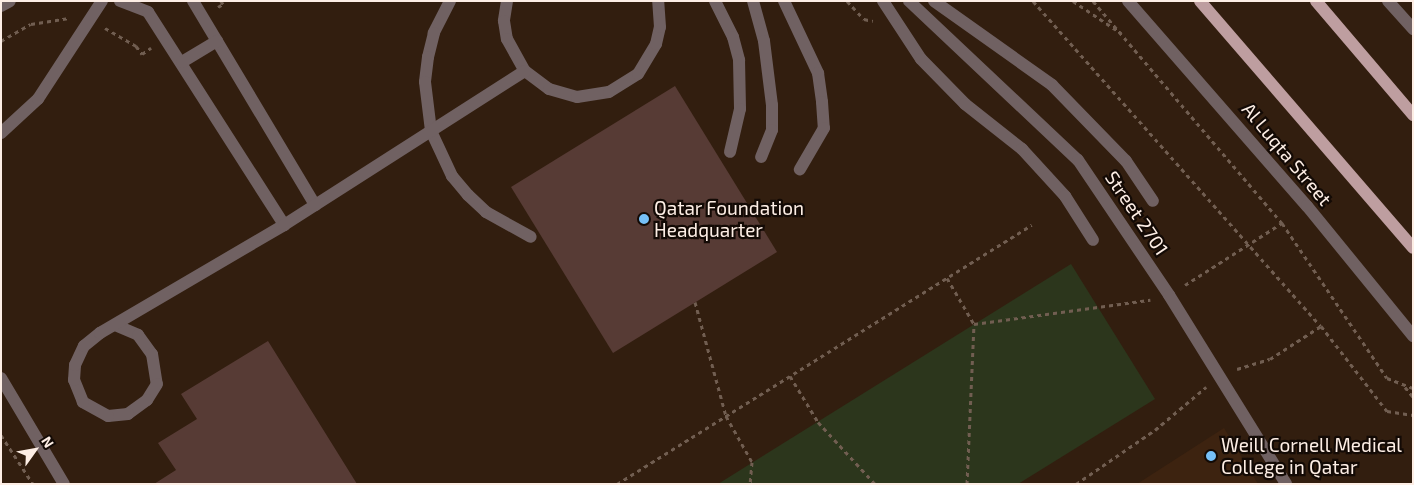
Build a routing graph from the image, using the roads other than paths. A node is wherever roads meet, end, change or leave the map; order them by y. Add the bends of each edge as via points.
1 (10, 1) edge
2 (102, 1) edge
3 (120, 1) edge
4 (193, 1) edge
5 (450, 1) edge
6 (507, 1) edge
7 (658, 1) edge
8 (715, 1) edge
9 (753, 1) edge
10 (784, 1) edge
11 (883, 1) edge
12 (909, 1) edge
13 (934, 1) edge
14 (1128, 1) edge
15 (1200, 1) edge
16 (1316, 1) edge
17 (1388, 1) edge
18 (1, 6) edge
19 (1413, 29) edge
20 (217, 41) junction
21 (182, 62) junction
22 (525, 71) junction
23 (1413, 114) edge
24 (431, 131) junction
25 (1, 133) edge
26 (730, 152) dead end
27 (761, 157) dead end
28 (800, 169) dead end
29 (1153, 201) dead end
30 (315, 205) junction
31 (284, 225) junction
32 (531, 237) dead end
33 (1093, 240) dead end
34 (1413, 248) edge
35 (115, 325) junction
36 (1413, 336) edge
37 (1, 378) edge
38 (64, 484) edge
39 (1286, 484) edge

1 - 18 street
2 - 25 street via 38,99
3 - 21 street via 148,12
4 - 20 street
5 - 24 street via 434,34 428,57 426,99
6 - 22 street via 504,21 507,39
7 - 22 street via 660,27 656,44 643,67 624,85 600,94 577,96 549,89
8 - 26 street via 733,37 739,60 740,109
9 - 27 street via 764,41 772,105 772,130
10 - 28 street via 818,73 822,102 824,128
11 - 33 street via 921,59 965,104 1022,149 1065,196
12 - 39 street, Street 2701 via 1078,160 1169,295
13 - 29 street via 1052,85 1126,161
14 - 36 street, Al Luqta Street via 1308,206
15 - 34 main road, Al Luqta Street
16 - 23 main road
17 - 19 street
20 - 21 street
20 - 30 street
21 - 31 street
22 - 24 street
24 - 30 street
24 - 32 street via 452,176 468,195 486,212
30 - 31 street
31 - 35 street
35 - 35 street via 84,346 75,365 74,380 83,402 108,416 128,414 147,400 157,384 152,354 138,335
37 - 38 street

